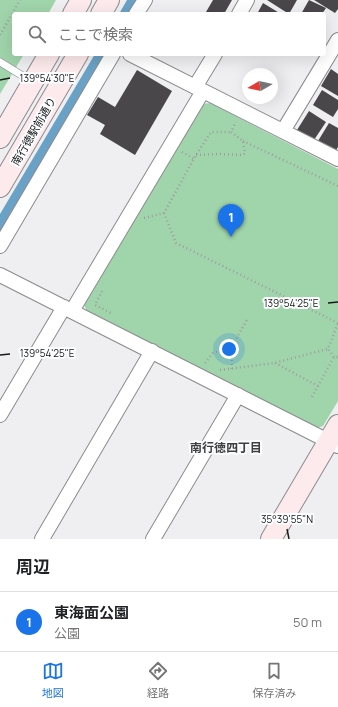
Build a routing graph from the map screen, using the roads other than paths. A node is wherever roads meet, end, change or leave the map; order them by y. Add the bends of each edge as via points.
1 (81, 0) edge
2 (109, 0) edge
3 (145, 0) edge
4 (247, 0) edge
5 (74, 12) edge
6 (102, 12) edge
7 (137, 12) edge
8 (240, 12) edge
9 (338, 40) edge
10 (48, 56) edge
11 (77, 56) edge
12 (112, 56) edge
13 (134, 56) edge
14 (214, 56) edge
15 (0, 62) edge
16 (33, 82) junction
17 (199, 89) junction
18 (283, 132) junction
19 (0, 138) edge
20 (338, 159) edge
21 (0, 187) edge
22 (0, 246) edge
23 (0, 275) edge
24 (68, 309) junction
25 (152, 352) junction
26 (238, 395) junction
27 (0, 415) edge
28 (335, 438) edge
29 (42, 539) edge
30 (153, 539) edge
31 (270, 539) edge

1 - 5 street
2 - 6 street
3 - 7 street
4 - 8 street
9 - 18 street
10 - 16 street
11 - 21 street, 南行徳駅前通り
12 - 22 street
13 - 17 street
14 - 17 street
15 - 16 lane
16 - 19 street
17 - 18 street
17 - 24 street
18 - 20 street
23 - 24 street
24 - 25 street
24 - 27 street
25 - 26 street via 215,376
25 - 29 street
26 - 28 street
26 - 30 street
28 - 31 street

